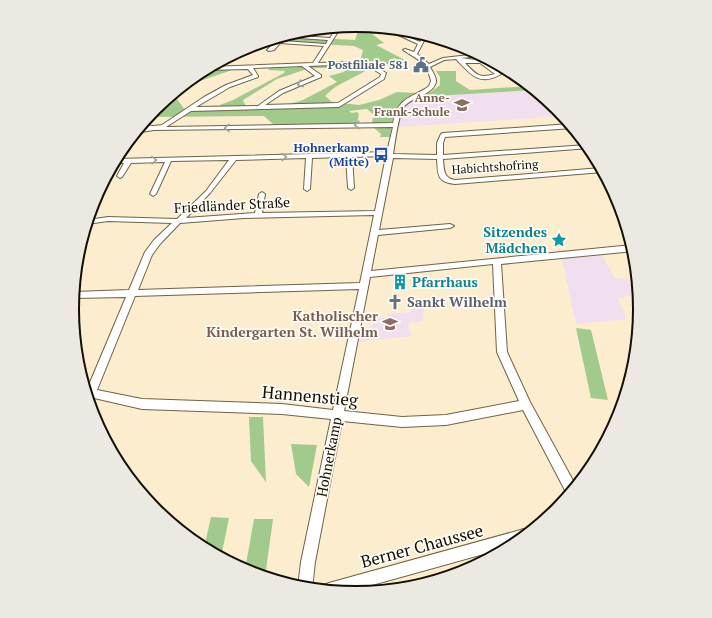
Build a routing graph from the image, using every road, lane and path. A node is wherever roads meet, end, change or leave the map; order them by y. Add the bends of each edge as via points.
1 (334, 33) edge
2 (402, 36) edge
3 (302, 37) edge
4 (330, 38) junction
5 (423, 40) edge
6 (280, 42) dead end
7 (277, 43) edge
8 (421, 44) junction
9 (326, 45) junction
10 (268, 50) dead end
11 (405, 50) dead end
12 (415, 54) junction
13 (467, 56) edge
14 (457, 57) junction
15 (440, 59) junction
16 (423, 60) junction
17 (462, 61) junction
18 (481, 62) edge
19 (481, 62) edge
20 (351, 63) dead end
21 (303, 65) junction
22 (314, 65) junction
23 (428, 66) junction
24 (249, 67) junction
25 (219, 68) edge
26 (378, 70) dead end
27 (258, 108) junction
28 (190, 109) junction
29 (396, 125) junction
30 (564, 126) edge
31 (147, 128) edge
32 (158, 129) junction
33 (144, 131) edge
34 (581, 147) edge
35 (349, 155) junction
36 (390, 155) junction
37 (309, 156) junction
38 (441, 157) junction
39 (234, 158) junction
40 (169, 159) junction
41 (122, 160) edge
42 (129, 160) junction
43 (596, 171) edge
44 (120, 176) dead end
45 (351, 188) dead end
46 (307, 189) dead end
47 (153, 194) dead end
48 (262, 194) dead end
49 (378, 213) junction
50 (258, 216) junction
51 (94, 221) edge
52 (179, 221) junction
53 (450, 226) dead end
54 (374, 233) junction
55 (627, 249) edge
56 (497, 261) junction
57 (366, 274) junction
58 (363, 286) junction
59 (131, 293) junction
60 (80, 295) edge
61 (92, 392) edge
62 (93, 397) edge
63 (526, 405) junction
64 (337, 415) junction
65 (569, 486) edge
66 (495, 549) edge
67 (306, 582) edge
68 (346, 585) edge

1 - 4 street
2 - 8 street
3 - 4 street
4 - 9 street
5 - 8 street
6 - 9 street
7 - 10 street
8 - 12 street
9 - 22 street
11 - 12 street, Hohnerkamp
12 - 16 street, Hohnerkamp
13 - 14 street
14 - 15 street
14 - 17 street
15 - 16 street
15 - 23 street
16 - 23 street, Hohnerkamp
17 - 18 street via 475,76 486,78 498,74
17 - 19 street
20 - 22 street
21 - 22 street
21 - 24 street
21 -> 27 street via 319,76 281,92
23 - 29 street, Hohnerkamp via 434,80 432,86 403,103
24 - 25 street
24 - 28 street via 256,76 217,92
26 - 27 street via 384,74 382,78 339,105
27 - 28 street
28 - 32 street
29 -> 32 street
29 - 36 street, Hohnerkamp
30 - 38 street, Habichtshofring via 446,134 441,138
31 - 32 street
32 - 33 street
34 - 38 street
35 - 36 street
35 - 37 street
35 - 45 street
36 - 38 street
36 - 49 street, Hohnerkamp
39 -> 37 street
37 - 46 street
38 - 43 street, Habichtshofring via 442,178 452,182
39 - 40 street
39 - 52 street via 208,192
42 -> 40 street
40 - 47 street
41 - 42 street
42 - 44 street
48 - 50 street
49 - 50 street, Friedländer Straße
49 - 54 street, Hohnerkamp
50 - 52 street, Friedländer Straße
51 - 52 street, Friedländer Straße via 141,218
52 - 59 street via 152,248
53 - 54 street
54 - 57 street, Hohnerkamp
55 - 56 street
56 - 57 street
56 - 63 street via 502,352
57 - 58 street, Hohnerkamp
58 - 59 street
58 - 64 street, Hohnerkamp
59 - 60 street
59 - 61 street
62 - 64 street, Hannenstieg via 142,404 282,409
63 - 64 street, Hannenstieg via 439,420 402,422
63 - 65 street
64 - 67 street, Hohnerkamp
66 - 68 street, Berner Chaussee

